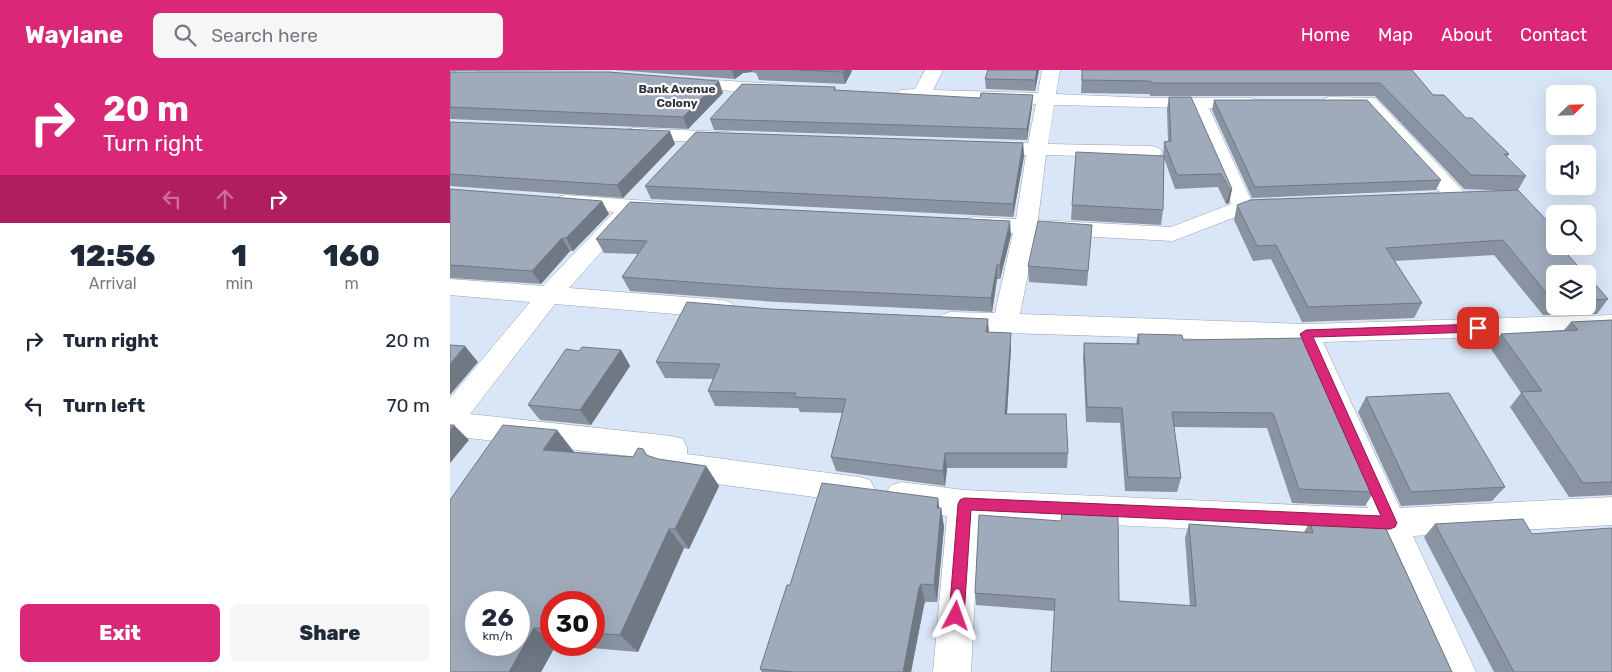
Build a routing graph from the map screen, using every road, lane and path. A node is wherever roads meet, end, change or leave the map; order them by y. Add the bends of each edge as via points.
1 (757, 70) edge
2 (934, 70) edge
3 (1051, 70) edge
4 (457, 77) edge
5 (489, 77) edge
6 (672, 82) edge
7 (739, 87) junction
8 (797, 90) edge
9 (892, 94) edge
10 (921, 95) junction
11 (1045, 100) junction
12 (1274, 102) edge
13 (1312, 102) edge
14 (1197, 103) junction
15 (616, 133) edge
16 (694, 137) junction
17 (743, 139) edge
18 (968, 147) edge
19 (1036, 150) junction
20 (1152, 152) dead end
21 (675, 158) edge
22 (650, 186) edge
23 (545, 200) edge
24 (1408, 200) edge
25 (1292, 205) edge
26 (630, 207) junction
27 (1243, 207) junction
28 (680, 210) edge
29 (957, 223) edge
30 (1026, 227) junction
31 (450, 287) edge
32 (548, 296) junction
33 (747, 311) edge
34 (926, 320) edge
35 (1005, 324) junction
36 (1612, 324) edge
37 (1306, 334) junction
38 (450, 419) edge
39 (450, 424) edge
40 (964, 504) junction
41 (1607, 520) edge
42 (1390, 523) junction
43 (952, 672) edge
44 (1457, 672) edge

1 - 7 street
2 - 10 street
3 - 11 street
4 - 5 street
6 - 7 street
7 - 8 street
7 - 16 street
9 - 10 street
10 - 11 street
11 - 14 street
11 - 19 street
12 - 14 street
13 - 24 street via 1369,102 1465,198
14 - 27 street
15 - 16 street
16 - 17 street
16 - 21 street
18 - 19 street
19 - 20 street
19 - 30 street
22 - 26 street
23 - 26 street
25 - 27 street
26 - 28 street
26 - 32 street
27 - 30 street via 1173,234
29 - 30 street
30 - 35 street
31 - 32 street
32 - 33 street
32 - 38 street
34 - 35 street
35 - 37 street
36 - 37 street
37 - 42 street
39 - 40 street via 672,448 672,465
40 - 42 street
40 - 43 street
41 - 42 street
42 - 44 street

